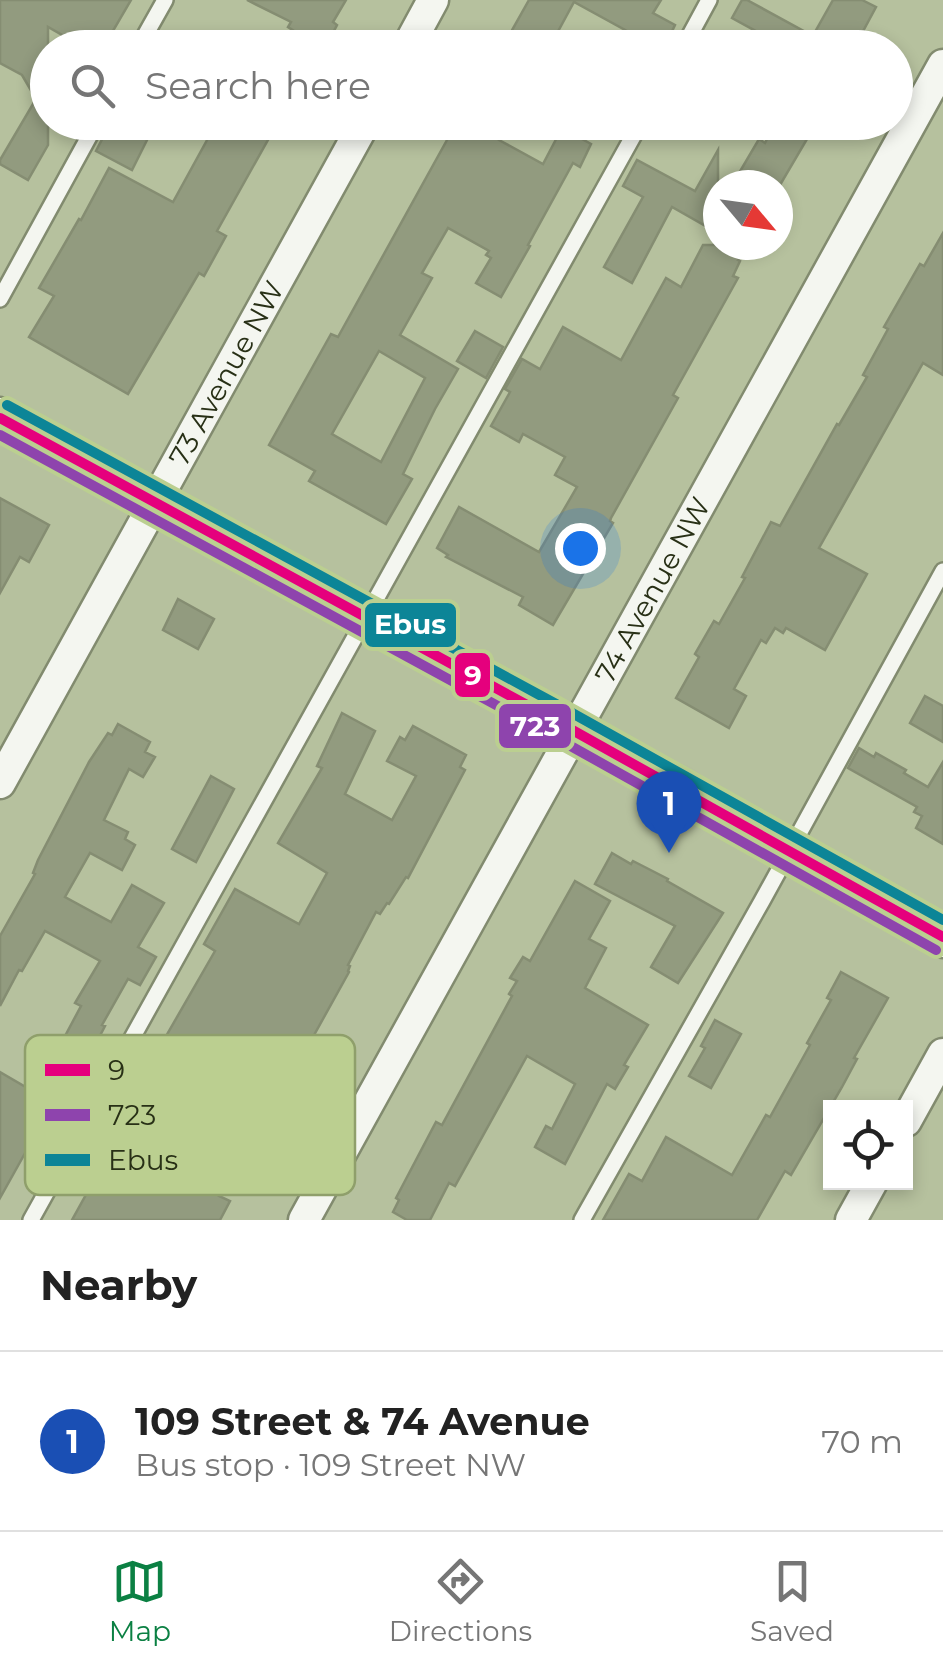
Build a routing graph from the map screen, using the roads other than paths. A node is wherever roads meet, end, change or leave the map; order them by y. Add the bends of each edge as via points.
1 (165, 0) edge
2 (433, 0) edge
3 (709, 0) edge
4 (148, 30) edge
5 (417, 30) edge
6 (693, 30) edge
7 (943, 64) edge
8 (913, 118) edge
9 (87, 140) edge
10 (355, 140) edge
11 (632, 140) edge
12 (901, 140) edge
13 (0, 299) edge
14 (0, 418) edge
15 (156, 503) junction
16 (943, 571) edge
17 (367, 618) junction
18 (574, 731) junction
19 (0, 783) edge
20 (788, 852) junction
21 (943, 937) edge
22 (134, 1035) edge
23 (943, 1054) edge
24 (913, 1109) edge
25 (355, 1128) edge
26 (868, 1190) edge
27 (45, 1195) edge
28 (318, 1195) edge
29 (31, 1220) edge
30 (304, 1220) edge
31 (582, 1220) edge
32 (851, 1220) edge

1 - 4 lane
2 - 5 street
3 - 6 lane
7 - 8 street, 74 Avenue NW
9 - 13 lane
10 - 15 street, 73 Avenue NW
11 - 17 lane
12 - 18 street, 74 Avenue NW
14 - 15 main road
15 - 17 main road
15 - 19 street, 73 Avenue NW
16 - 20 lane
17 - 18 main road
17 - 22 lane
18 - 20 main road
18 - 25 street, 74 Avenue NW
20 - 21 main road
20 - 31 lane
23 - 24 street
26 - 32 street
27 - 29 lane
28 - 30 street, 74 Avenue NW

